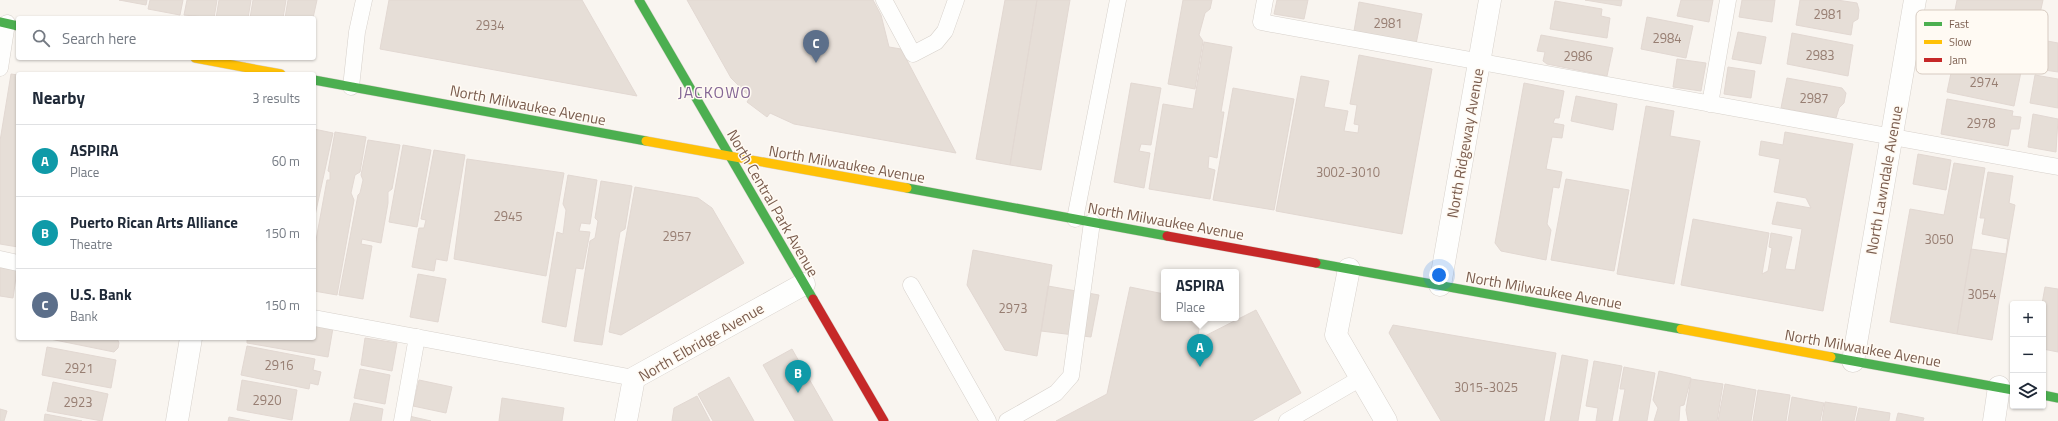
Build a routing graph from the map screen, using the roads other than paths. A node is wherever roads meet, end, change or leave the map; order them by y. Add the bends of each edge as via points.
1 (364, 0) edge
2 (639, 0) edge
3 (884, 0) edge
4 (956, 0) edge
5 (1118, 0) edge
6 (1265, 0) edge
7 (1490, 0) edge
8 (1728, 0) edge
9 (1915, 0) edge
10 (8, 24) edge
11 (202, 60) edge
12 (1480, 62) junction
13 (0, 68) edge
14 (239, 70) edge
15 (260, 72) edge
16 (316, 80) edge
17 (351, 87) junction
18 (1710, 104) junction
19 (1892, 137) junction
20 (730, 157) junction
21 (2058, 167) edge
22 (1075, 219) junction
23 (1092, 222) junction
24 (0, 259) edge
25 (16, 263) edge
26 (1350, 269) junction
27 (804, 284) junction
28 (911, 285) dead end
29 (1440, 285) junction
30 (316, 318) edge
31 (417, 337) junction
32 (191, 340) edge
33 (1853, 361) junction
34 (634, 378) junction
35 (1361, 378) junction
36 (2006, 389) edge
37 (2046, 396) edge
38 (2058, 398) edge
39 (177, 421) edge
40 (402, 421) edge
41 (626, 421) edge
42 (884, 421) edge
43 (988, 421) edge
44 (1007, 421) edge
45 (1287, 421) edge
46 (1386, 421) edge
47 (1994, 421) edge

1 - 17 lane via 357,32
2 - 20 main road, North Central Park Avenue
3 - 4 lane via 913,54 936,42 946,31
5 - 22 lane
6 - 12 lane via 1261,22
7 - 12 street, North Ridgeway Avenue
8 - 18 lane
9 - 19 street, North Lawndale Avenue
10 - 13 lane
11 - 14 main road
12 - 18 lane
12 - 29 street, North Ridgeway Avenue
14 - 15 main road
16 - 17 main road, North Milwaukee Avenue
17 - 20 main road, North Milwaukee Avenue
18 - 19 lane
19 - 21 lane
19 - 33 street, North Lawndale Avenue
20 - 22 main road, North Milwaukee Avenue
20 - 27 main road, North Central Park Avenue
22 - 23 main road, North Milwaukee Avenue
23 - 26 main road, North Milwaukee Avenue
23 - 44 lane via 1071,376 1056,393
24 - 25 lane
26 - 29 main road, North Milwaukee Avenue
26 - 35 street via 1336,335
27 - 34 street, North Elbridge Avenue
27 - 42 main road, North Central Park Avenue
28 - 43 lane
29 - 33 main road, North Milwaukee Avenue
30 - 31 lane
31 - 34 lane
31 - 40 lane
32 - 39 street
33 - 36 main road, North Milwaukee Avenue
34 - 41 street, North Elbridge Avenue
35 - 45 lane
35 - 46 street
36 - 47 street
37 - 38 main road

